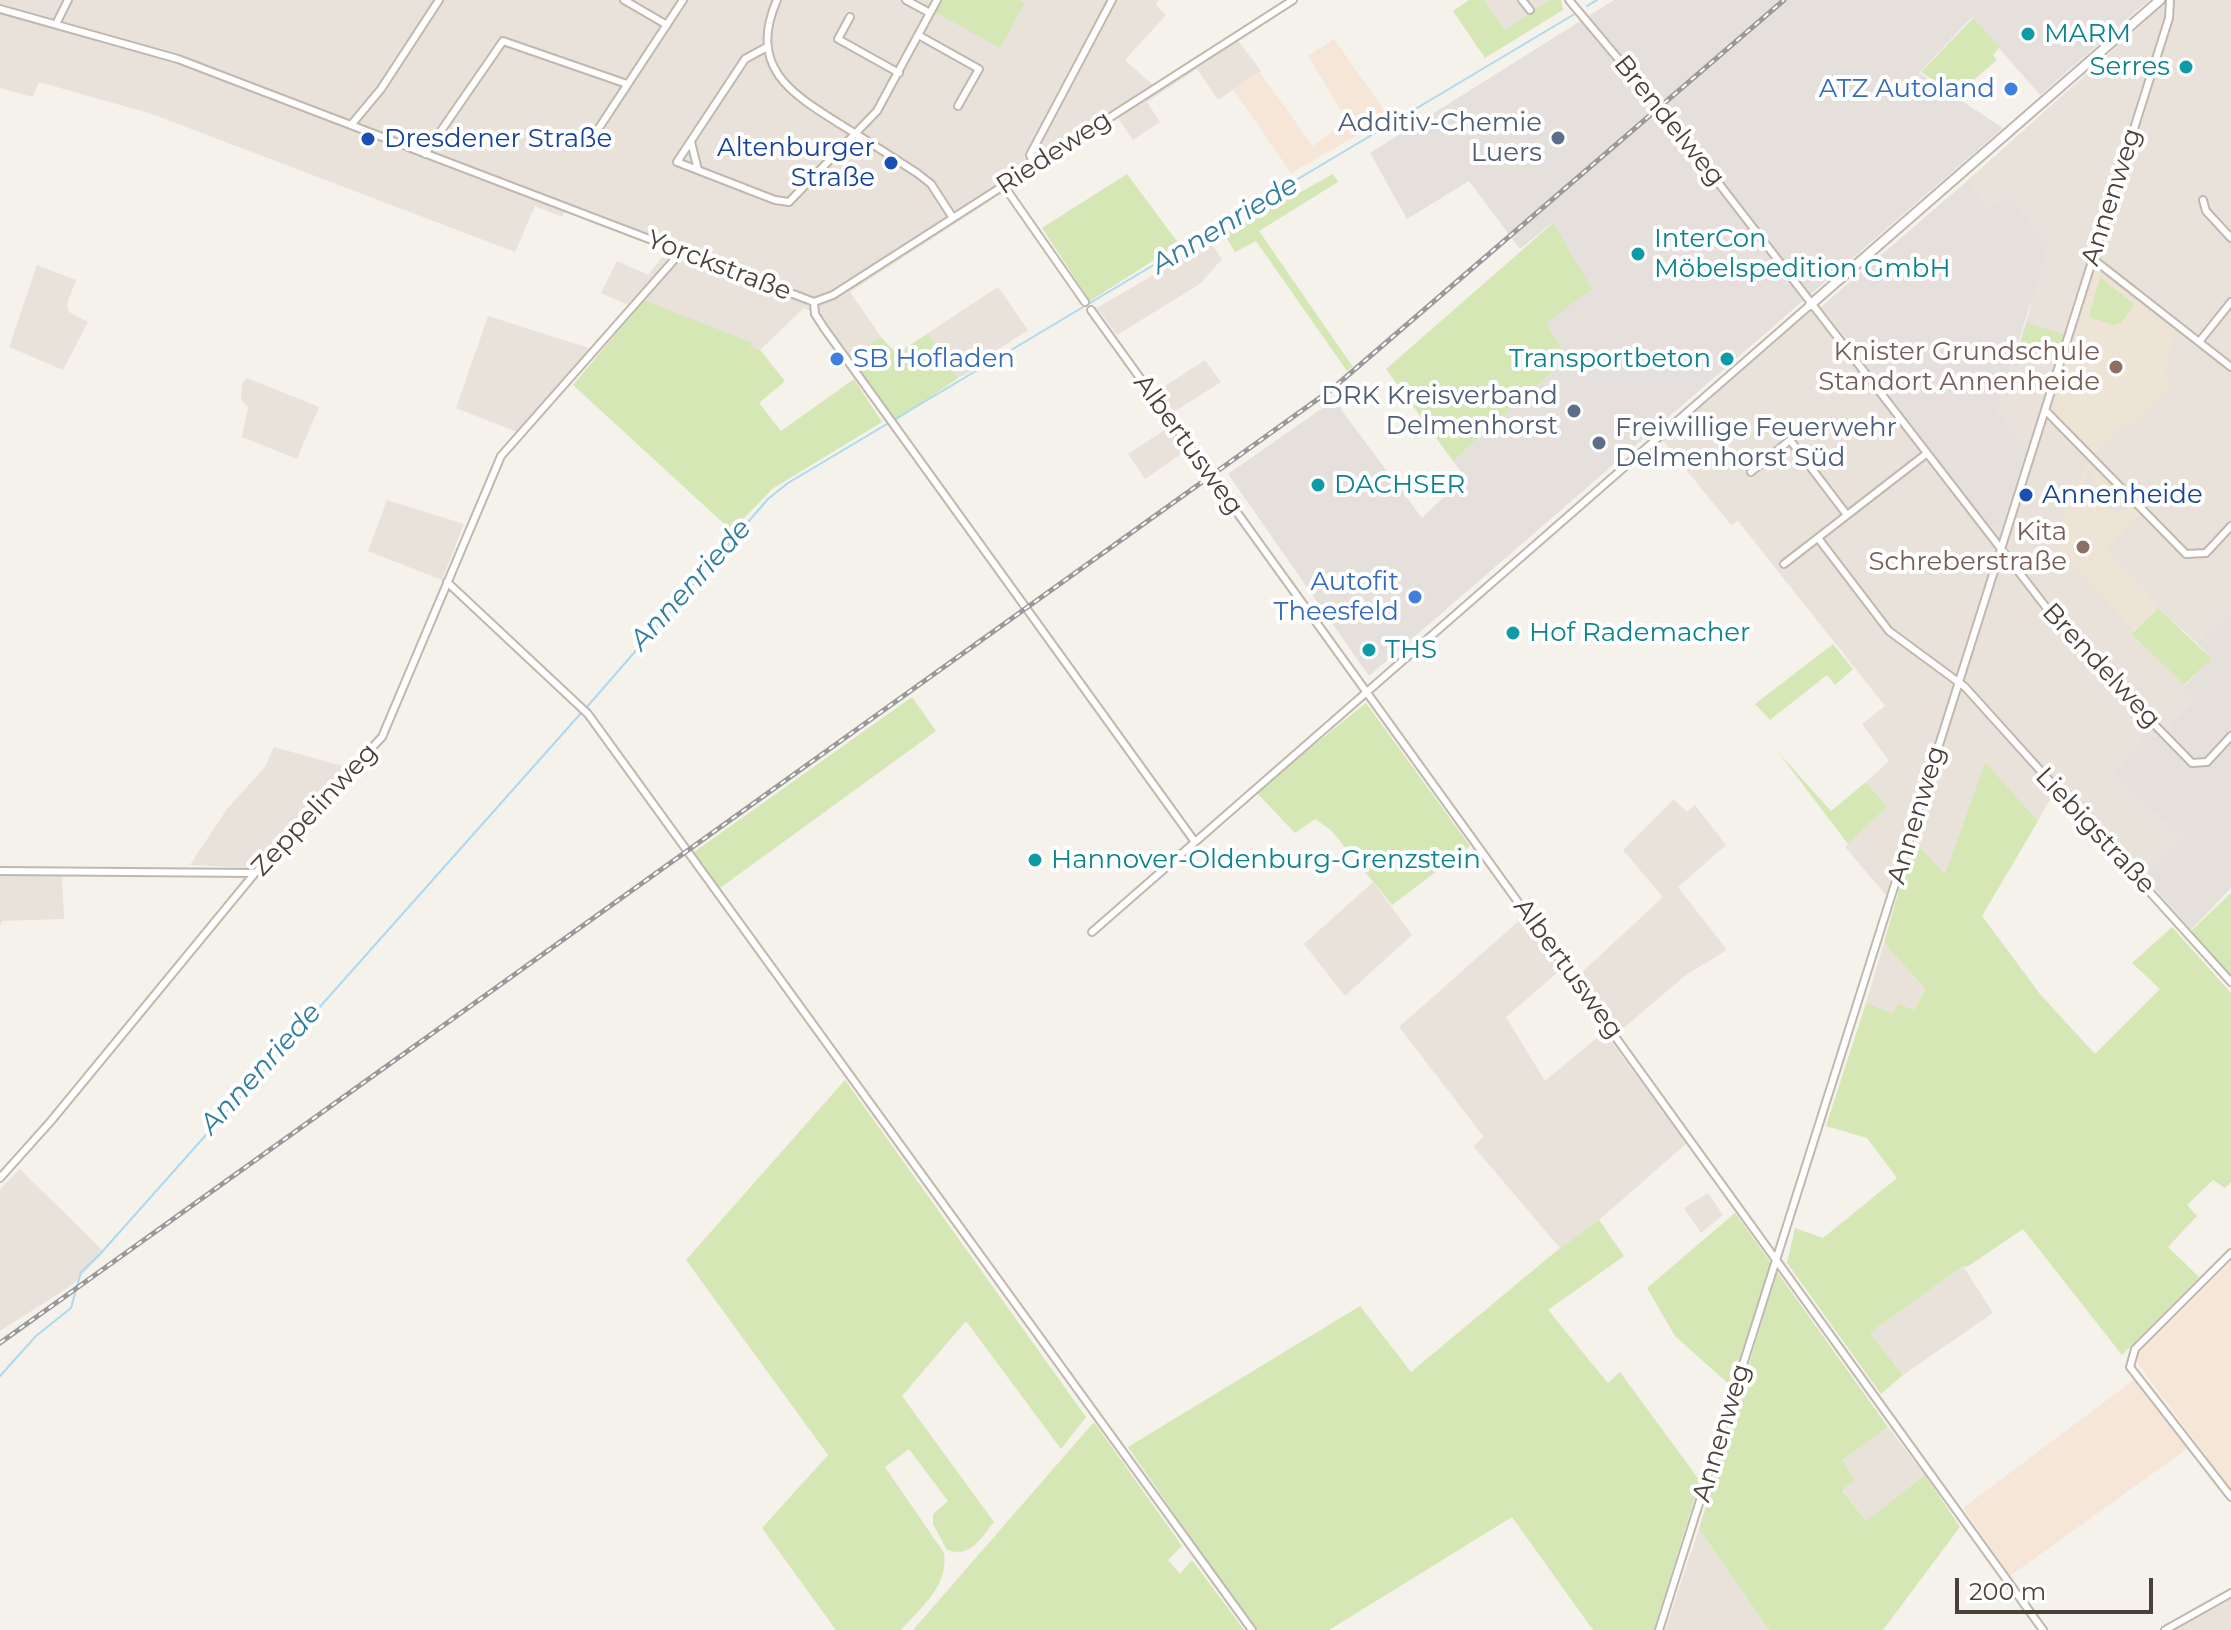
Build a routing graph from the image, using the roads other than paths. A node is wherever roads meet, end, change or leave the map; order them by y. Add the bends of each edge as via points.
1 (68, 0) edge
2 (439, 0) edge
3 (624, 0) edge
4 (683, 0) edge
5 (777, 0) edge
6 (906, 0) edge
7 (937, 0) edge
8 (1112, 0) edge
9 (1293, 0) edge
10 (1522, 0) edge
11 (1569, 0) edge
12 (2160, 0) edge
13 (2170, 0) edge
14 (0, 9) edge
15 (1530, 10) dead end
16 (930, 13) junction
17 (850, 17) dead end
18 (56, 24) junction
19 (667, 25) junction
20 (920, 36) junction
21 (767, 47) junction
22 (899, 73) junction
23 (627, 84) junction
24 (958, 106) dead end
25 (351, 125) junction
26 (855, 134) junction
27 (597, 136) dead end
28 (691, 142) junction
29 (425, 154) junction
30 (1034, 166) junction
31 (698, 170) junction
32 (1004, 186) junction
33 (2203, 200) dead end
34 (953, 218) junction
35 (2231, 238) edge
36 (681, 252) junction
37 (2093, 259) junction
38 (814, 302) junction
39 (1085, 302) dead end
40 (2231, 302) edge
41 (1810, 305) junction
42 (1091, 310) dead end
43 (2199, 342) junction
44 (2231, 367) edge
45 (2045, 410) junction
46 (1926, 454) junction
47 (1751, 472) dead end
48 (1847, 515) junction
49 (2231, 526) edge
50 (1818, 538) junction
51 (2000, 550) junction
52 (1784, 564) dead end
53 (447, 582) junction
54 (1959, 681) junction
55 (1366, 693) junction
56 (2231, 736) edge
57 (1195, 842) junction
58 (0, 871) edge
59 (255, 873) junction
60 (1092, 932) dead end
61 (2231, 982) edge
62 (0, 1178) edge
63 (2231, 1253) edge
64 (1777, 1261) junction
65 (2231, 1497) edge
66 (2231, 1593) edge
67 (1252, 1630) edge
68 (1659, 1630) edge
69 (2043, 1630) edge
70 (2165, 1630) edge

1 - 18 street
2 - 25 street
3 - 19 street
4 - 19 street
5 - 21 street via 768,23
6 - 16 street
7 - 16 street
8 - 30 street via 1030,155
9 - 30 street, Riedeweg
10 - 15 street
11 - 41 street, Brendelweg via 1673,124
12 - 41 street
13 - 37 street, Annenweg via 2169,18
14 - 18 street, Yorckstraße
16 - 20 street
17 - 22 street via 838,39
18 - 25 street, Yorckstraße via 168,55
19 - 23 street
20 - 22 street
20 - 24 street via 979,69
21 - 26 street via 783,85
21 - 28 street via 745,59
22 - 26 street via 877,111
23 - 27 street
23 - 29 street via 503,41
25 - 29 street, Yorckstraße
26 - 31 street via 789,202
26 - 34 street via 931,184
28 - 31 street
28 - 31 street via 677,162
29 - 36 street, Yorckstraße
30 - 32 street, Riedeweg
32 - 34 street, Riedeweg
32 - 39 street
33 - 35 street via 2206,211
34 - 38 street, Riedeweg
36 - 38 street, Yorckstraße
36 - 53 street, Zeppelinweg via 501,456
37 - 43 street
37 - 45 street, Annenweg
38 - 57 street, Yorckstraße via 815,314 890,423
40 - 43 street
41 - 46 street, Brendelweg
41 - 55 street
42 - 55 street, Albertusweg
43 - 44 street
45 - 49 street via 2186,554 2206,553
45 - 51 street, Annenweg
46 - 48 street
46 - 51 street, Brendelweg
47 - 48 street via 1790,440
48 - 50 street
50 - 52 street
50 - 54 street, Liebigstraße via 1889,631
51 - 54 street, Annenweg
51 - 56 street, Brendelweg via 2069,637 2192,763 2207,762
53 - 59 street, Zeppelinweg via 382,737
53 - 67 street via 588,714
54 - 61 street, Liebigstraße
54 - 64 street, Annenweg
55 - 57 street
55 - 64 street, Albertusweg
57 - 60 street
58 - 59 street
59 - 62 street, Zeppelinweg
63 - 65 street via 2135,1349 2130,1367
64 - 68 street, Annenweg
64 - 69 street, Albertusweg
66 - 70 street

